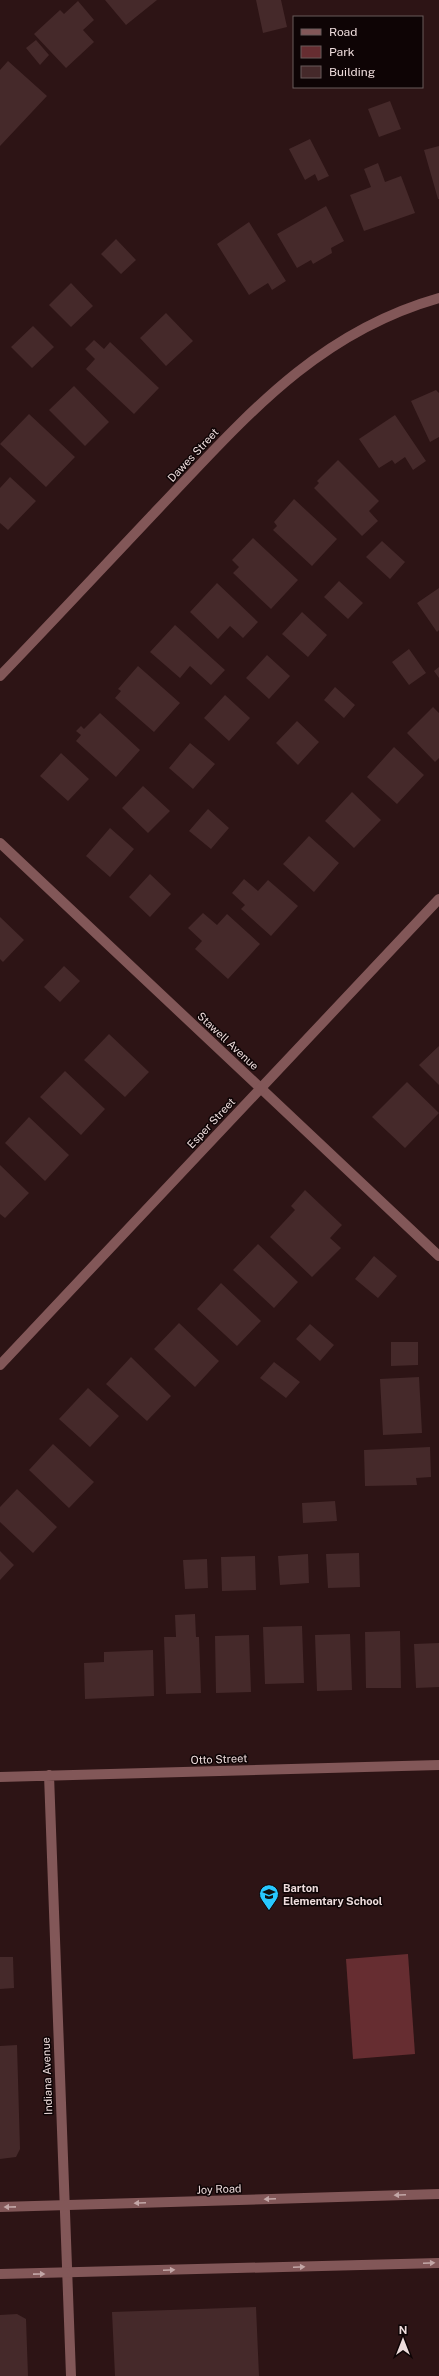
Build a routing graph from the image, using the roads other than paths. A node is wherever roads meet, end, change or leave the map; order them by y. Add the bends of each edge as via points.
1 (439, 298) edge
2 (0, 676) edge
3 (0, 843) edge
4 (439, 898) edge
5 (260, 1088) junction
6 (439, 1256) edge
7 (0, 1365) edge
8 (439, 1765) edge
9 (49, 1776) junction
10 (0, 1777) edge
11 (439, 2194) edge
12 (64, 2205) junction
13 (0, 2207) edge
14 (439, 2263) edge
15 (66, 2273) junction
16 (0, 2274) edge
17 (71, 2376) edge

1 - 2 street, Dawes Street via 392,315 346,338 302,367 257,405
3 - 5 street, Stawell Avenue
4 - 5 street, Esper Street
5 - 6 street, Stawell Avenue
5 - 7 street, Esper Street
8 - 9 street, Otto Street
9 - 10 street, Otto Street
9 - 12 street, Indiana Avenue
11 -> 12 street, Joy Road
12 -> 13 street, Joy Road
12 - 15 street, Indiana Avenue
15 -> 14 street
16 -> 15 street
15 - 17 street, Indiana Avenue

